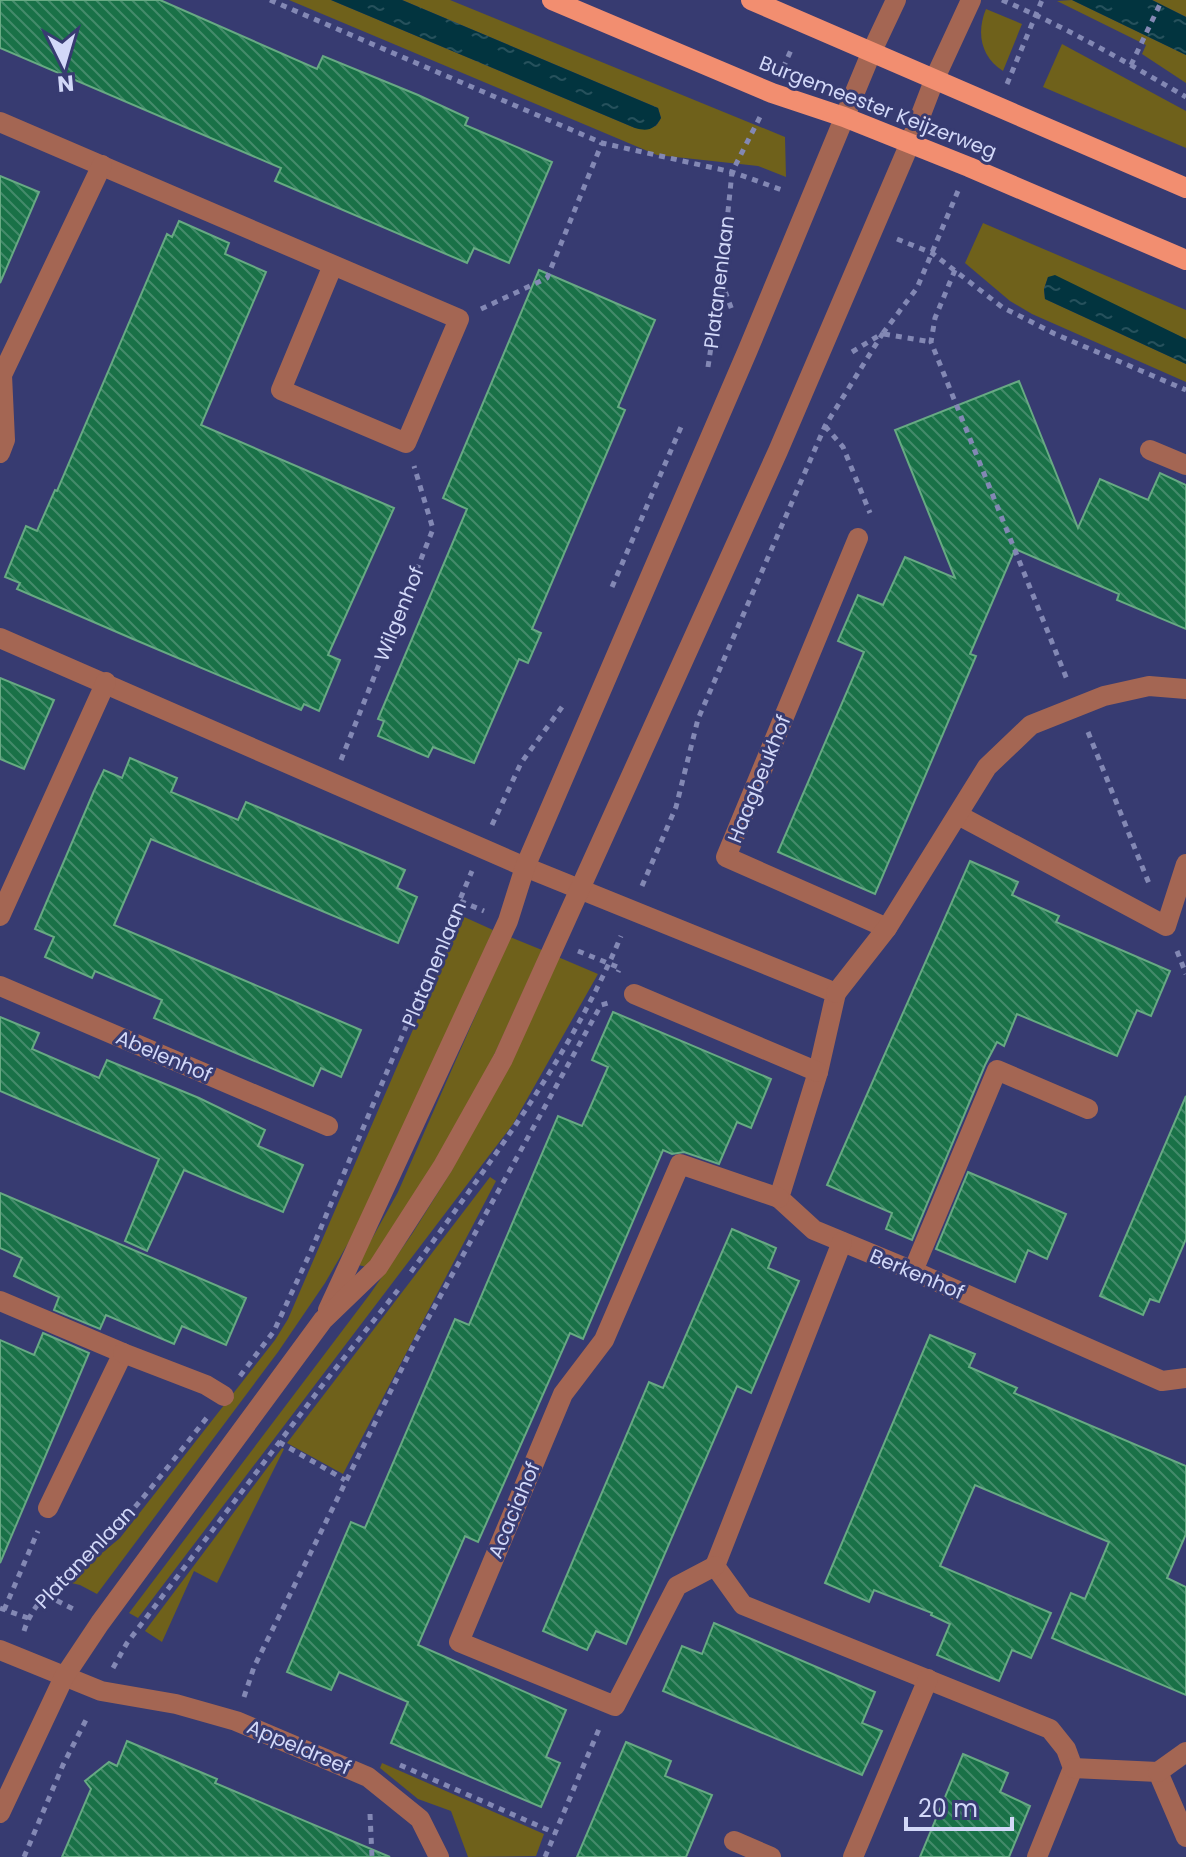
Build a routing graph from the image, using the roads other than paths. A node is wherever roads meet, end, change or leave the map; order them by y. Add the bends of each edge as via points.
1 (552, 0) edge
2 (751, 0) edge
3 (896, 0) edge
4 (971, 0) edge
5 (872, 51) junction
6 (935, 78) junction
7 (844, 117) junction
8 (0, 122) edge
9 (910, 143) junction
10 (102, 165) junction
11 (1186, 188) edge
12 (1186, 260) edge
13 (333, 265) junction
14 (1150, 450) dead end
15 (0, 453) edge
16 (1186, 465) edge
17 (858, 538) road end
18 (0, 638) edge
19 (106, 682) junction
20 (1186, 689) edge
21 (958, 815) junction
22 (1186, 864) edge
23 (525, 867) junction
24 (581, 888) junction
25 (0, 916) edge
26 (887, 928) junction
27 (0, 986) edge
28 (836, 993) junction
29 (634, 994) road end
30 (818, 1072) junction
31 (1088, 1109) dead end
32 (328, 1126) dead end
33 (779, 1198) junction
34 (842, 1242) junction
35 (913, 1271) junction
36 (0, 1301) edge
37 (323, 1320) junction
38 (123, 1353) junction
39 (1186, 1378) edge
40 (224, 1396) road end
41 (48, 1508) road end
42 (715, 1566) junction
43 (8, 1653) edge
44 (64, 1677) junction
45 (928, 1679) junction
46 (1186, 1752) edge
47 (1073, 1768) junction
48 (1158, 1772) junction
49 (0, 1813) edge
50 (1186, 1837) edge
51 (734, 1841) dead end
52 (439, 1857) edge
53 (771, 1857) edge
54 (853, 1857) edge
55 (1037, 1857) edge

1 - 7 main road, Burgemeester Keijzerweg via 772,93
2 - 5 main road, Burgemeester Keijzerweg
3 - 5 street, Platanenlaan
4 - 6 street, Platanenlaan
5 - 6 main road, Burgemeester Keijzerweg
5 - 7 street, Platanenlaan
6 - 9 street, Platanenlaan
6 - 11 main road, Burgemeester Keijzerweg
7 - 9 main road, Burgemeester Keijzerweg
7 - 23 street, Platanenlaan
8 - 10 street
9 - 12 main road, Burgemeester Keijzerweg
9 - 24 street, Platanenlaan
10 - 13 street
10 - 15 street via 2,375 5,440
13 - 13 street via 281,390 406,443 459,319
14 - 16 street
17 - 26 street, Haagbeukhof via 726,857
18 - 19 street
19 - 23 street
19 - 25 street
20 - 21 street via 1149,686 1077,705 1031,725 987,767
21 - 22 street via 1166,926
21 - 26 street
23 - 24 street
23 - 37 street, Platanenlaan via 508,921
24 - 28 street
24 - 37 street, Platanenlaan via 503,1059 443,1166 378,1267
26 - 28 street
27 - 32 street, Abelenhof
28 - 30 street
29 - 30 street
30 - 33 street
31 - 35 street via 997,1070
33 - 34 street, Berkenhof via 814,1230
33 - 42 street, Acaciahof via 680,1164 604,1340 563,1394 459,1642 615,1706 677,1586
34 - 35 street, Berkenhof
34 - 42 street
35 - 39 street, Berkenhof via 1162,1381
36 - 38 street
37 - 44 street, Platanenlaan
38 - 40 street
38 - 41 street
42 - 45 street via 743,1605
43 - 44 street, Appeldreef
44 - 49 street, Platanenlaan
44 - 52 street, Appeldreef via 101,1691 236,1721 368,1777 420,1819
45 - 47 street via 1050,1729
45 - 54 street
46 - 48 street
47 - 48 street
47 - 55 street
48 - 50 street
51 - 53 street

